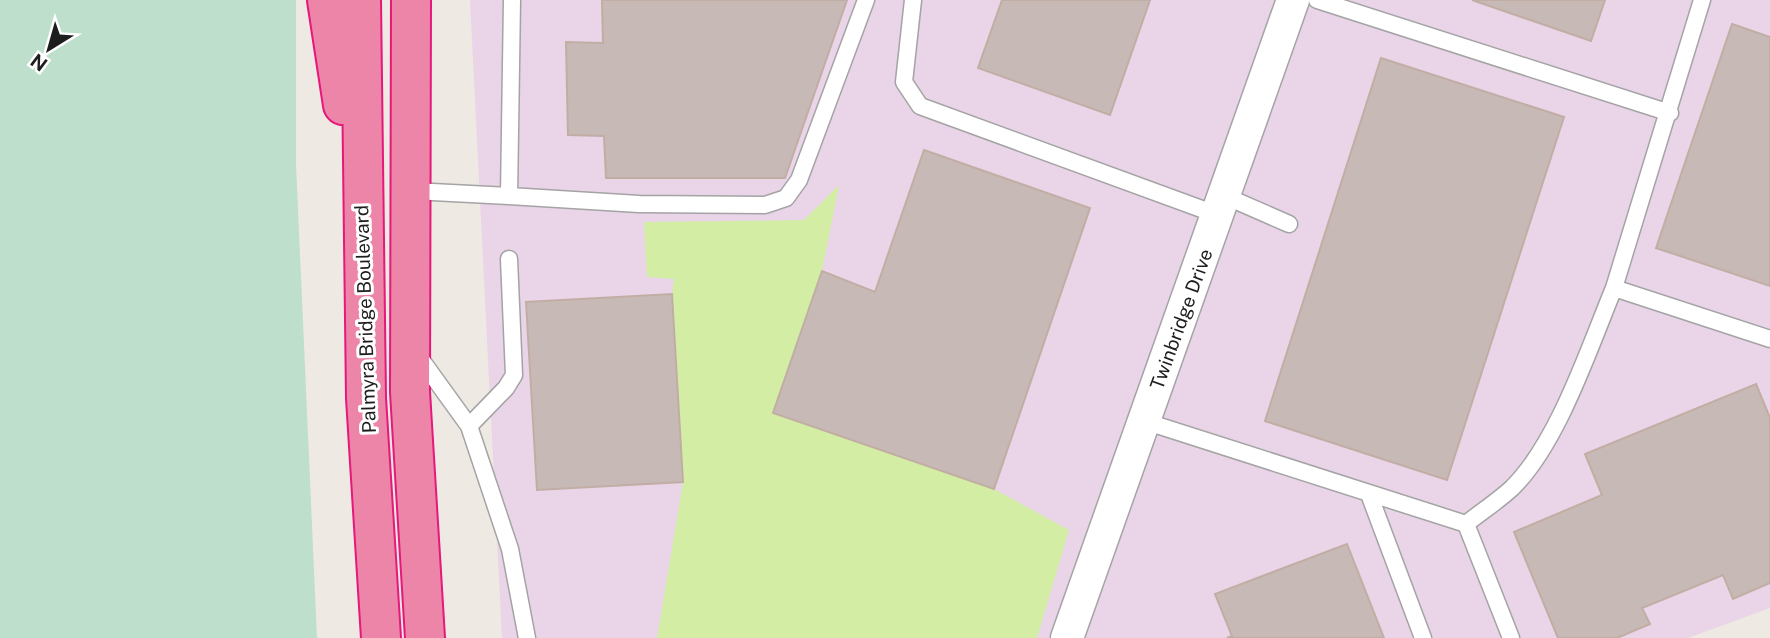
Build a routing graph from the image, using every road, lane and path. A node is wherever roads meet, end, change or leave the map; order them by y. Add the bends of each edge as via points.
1 (327, 0) edge
2 (361, 0) edge
3 (411, 0) edge
4 (511, 0) edge
5 (866, 0) edge
6 (913, 0) edge
7 (1293, 0) edge
8 (1317, 0) edge
9 (1702, 0) edge
10 (1670, 113) junction
11 (413, 191) junction
12 (509, 196) junction
13 (1222, 205) junction
14 (361, 213) junction
15 (1289, 224) dead end
16 (509, 259) dead end
17 (1614, 288) junction
18 (1770, 339) edge
19 (411, 345) junction
20 (1144, 421) junction
21 (469, 426) junction
22 (1369, 494) junction
23 (1466, 524) junction
24 (375, 584) junction
25 (372, 638) edge
26 (381, 638) edge
27 (425, 638) edge
28 (527, 638) edge
29 (1067, 638) edge
30 (1423, 638) edge
31 (1511, 638) edge

1 - 14 highway
2 - 14 highway, Palmyra Bridge Boulevard
3 - 11 highway
4 - 12 lane
5 - 12 lane via 799,180 786,198 765,205
6 - 13 lane via 904,82 920,106
7 - 13 street, Twinbridge Drive
8 - 10 lane
9 - 10 lane
10 - 17 lane
11 - 12 lane
11 - 19 highway
13 - 15 lane
13 - 20 street, Twinbridge Drive
14 - 24 highway, Palmyra Bridge Boulevard
16 - 21 lane via 514,375
17 - 18 lane
17 - 23 lane via 1539,452 1513,487
19 - 21 lane
19 - 27 highway
20 - 22 lane
20 - 29 street, Twinbridge Drive
21 - 28 lane via 509,549
22 - 23 lane
22 - 30 lane
23 - 31 lane
24 - 25 highway
24 - 26 highway, Palmyra Bridge Boulevard

